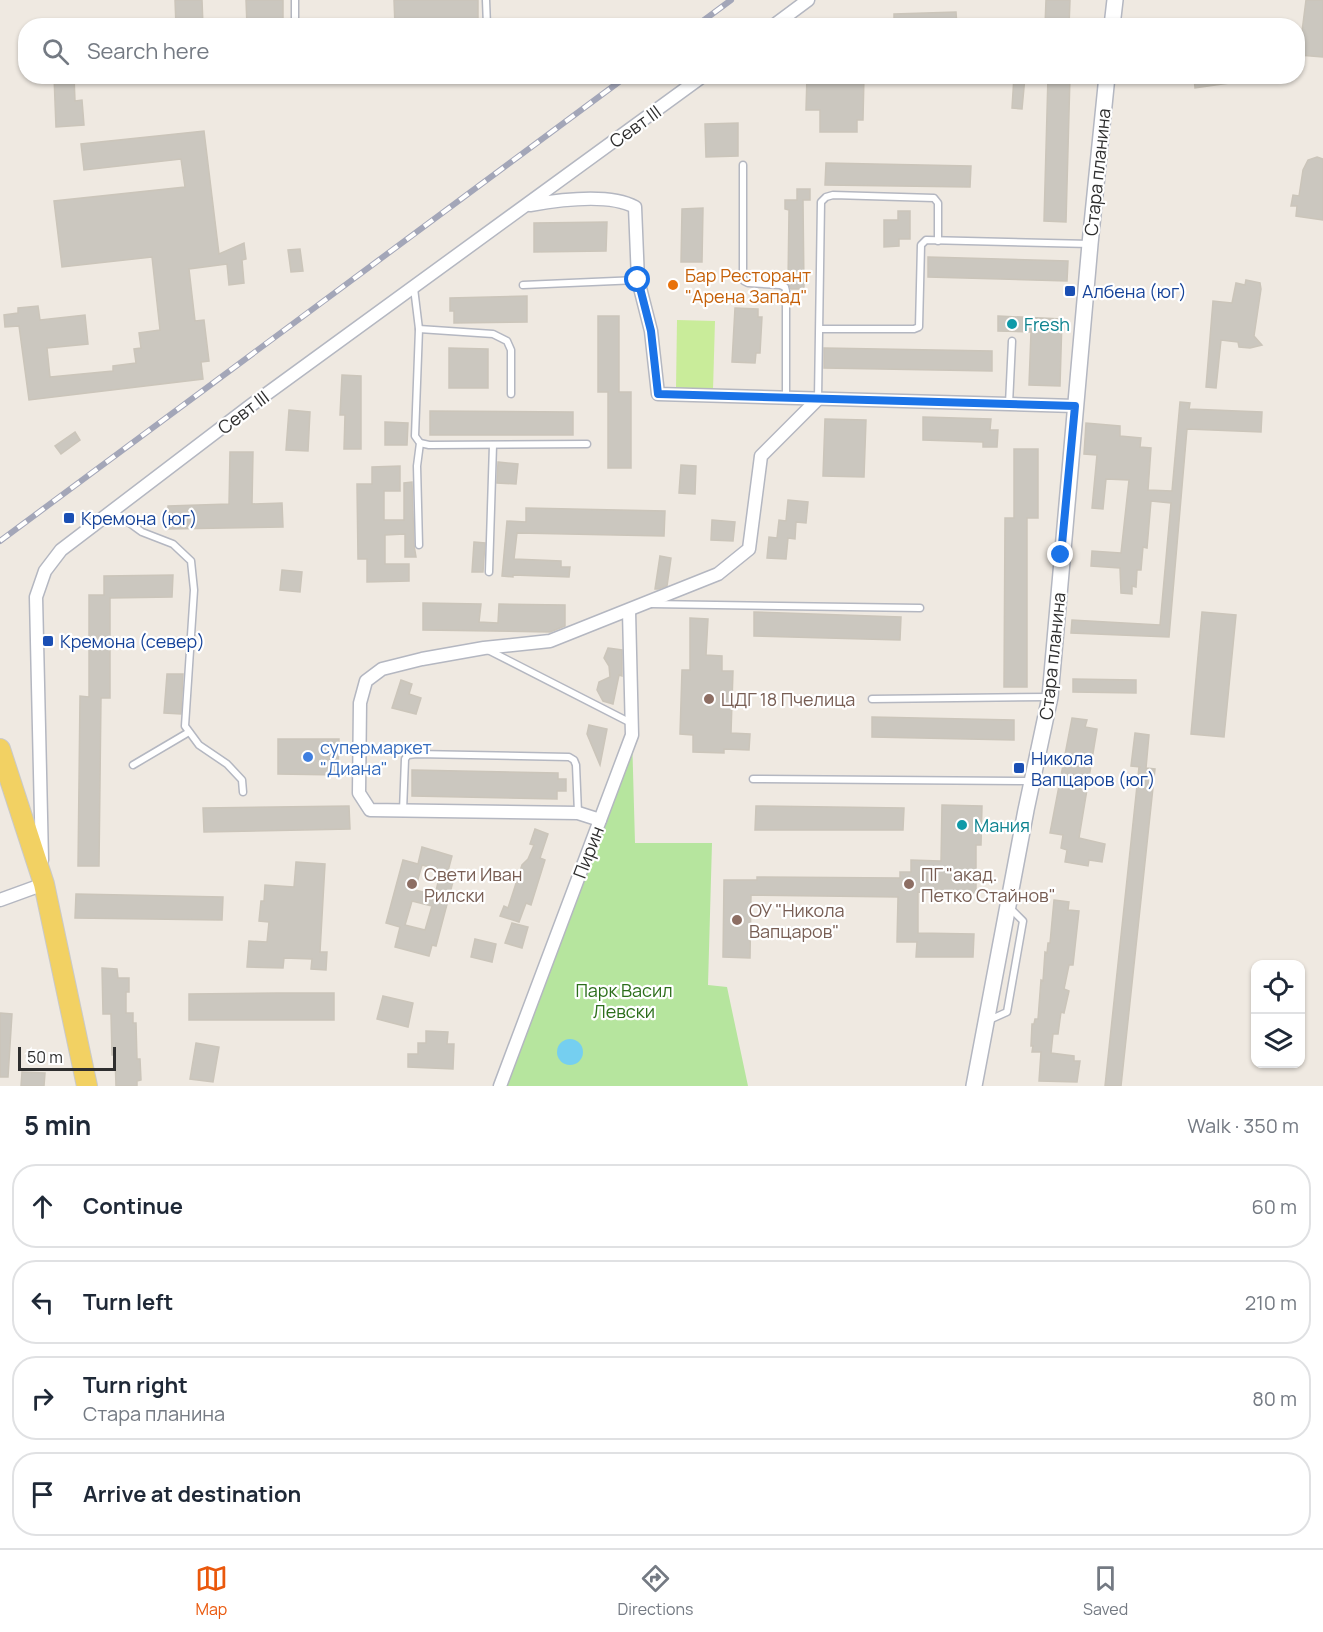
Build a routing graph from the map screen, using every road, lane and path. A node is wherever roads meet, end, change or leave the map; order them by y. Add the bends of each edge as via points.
1 (295, 0) edge
2 (486, 0) edge
3 (808, 0) edge
4 (1115, 0) edge
5 (296, 18) edge
6 (487, 18) edge
7 (784, 18) edge
8 (1114, 18) edge
9 (692, 84) edge
10 (1106, 84) edge
11 (742, 165) dead end
12 (526, 205) junction
13 (938, 241) junction
14 (1090, 244) junction
15 (638, 280) junction
16 (523, 285) dead end
17 (414, 287) junction
18 (419, 329) junction
19 (820, 329) junction
20 (1012, 341) dead end
21 (511, 394) dead end
22 (786, 398) junction
23 (818, 399) junction
24 (1009, 404) junction
25 (1075, 406) junction
26 (420, 443) junction
27 (587, 444) dead end
28 (493, 445) junction
29 (112, 511) junction
30 (419, 545) dead end
31 (489, 573) dead end
32 (645, 604) junction
33 (920, 608) dead end
34 (629, 611) junction
35 (484, 648) junction
36 (1050, 697) junction
37 (872, 699) dead end
38 (631, 723) junction
39 (189, 732) junction
40 (0, 749) edge
41 (133, 765) dead end
42 (753, 779) dead end
43 (1032, 781) junction
44 (243, 792) dead end
45 (403, 811) junction
46 (578, 813) junction
47 (600, 820) junction
48 (44, 884) junction
49 (0, 900) edge
50 (87, 1086) edge
51 (500, 1086) edge
52 (974, 1086) edge

1 - 5 lane
2 - 6 lane
3 - 7 street
4 - 8 street
9 - 12 street, Севт III
10 - 14 street, Стара планина
11 - 22 lane via 744,281 780,285 786,291
12 - 15 street via 568,199 625,202 634,207
12 - 17 street, Севт III
13 - 14 lane
13 - 19 lane via 926,240 921,245 919,327
13 - 19 lane via 938,203 934,198 825,197 821,202
14 - 25 street, Стара планина
15 - 16 lane
15 - 22 street via 651,331 658,394
17 - 18 lane
17 - 29 street, Севт III
18 - 21 lane via 493,334 507,341 511,350
18 - 26 lane via 415,436
19 - 23 lane
20 - 24 lane
22 - 23 street
23 - 24 street
23 - 32 street via 761,456 749,549 718,574
24 - 25 street
25 - 36 street, Стара планина
26 - 28 lane
26 - 30 lane
27 - 28 lane
28 - 31 lane
29 - 39 lane via 142,532 173,544 190,561 194,590 185,726
29 - 48 street, Севт III via 61,550 45,571 36,597
32 - 33 lane
32 - 34 street
34 - 35 street via 550,641
34 - 38 street, Пирин
35 - 38 lane
35 - 45 street via 382,669 366,681 360,703 359,793 370,810
36 - 37 lane
36 - 43 street, Стара планина
38 - 47 street, Пирин via 632,735
39 - 41 lane
39 - 44 lane via 242,780
40 - 48 main road
42 - 43 lane
43 - 52 street, Стара планина
45 - 46 street
45 - 46 lane via 408,755 534,756 574,760
46 - 47 street
47 - 51 street, Пирин
48 - 49 street
48 - 50 main road

